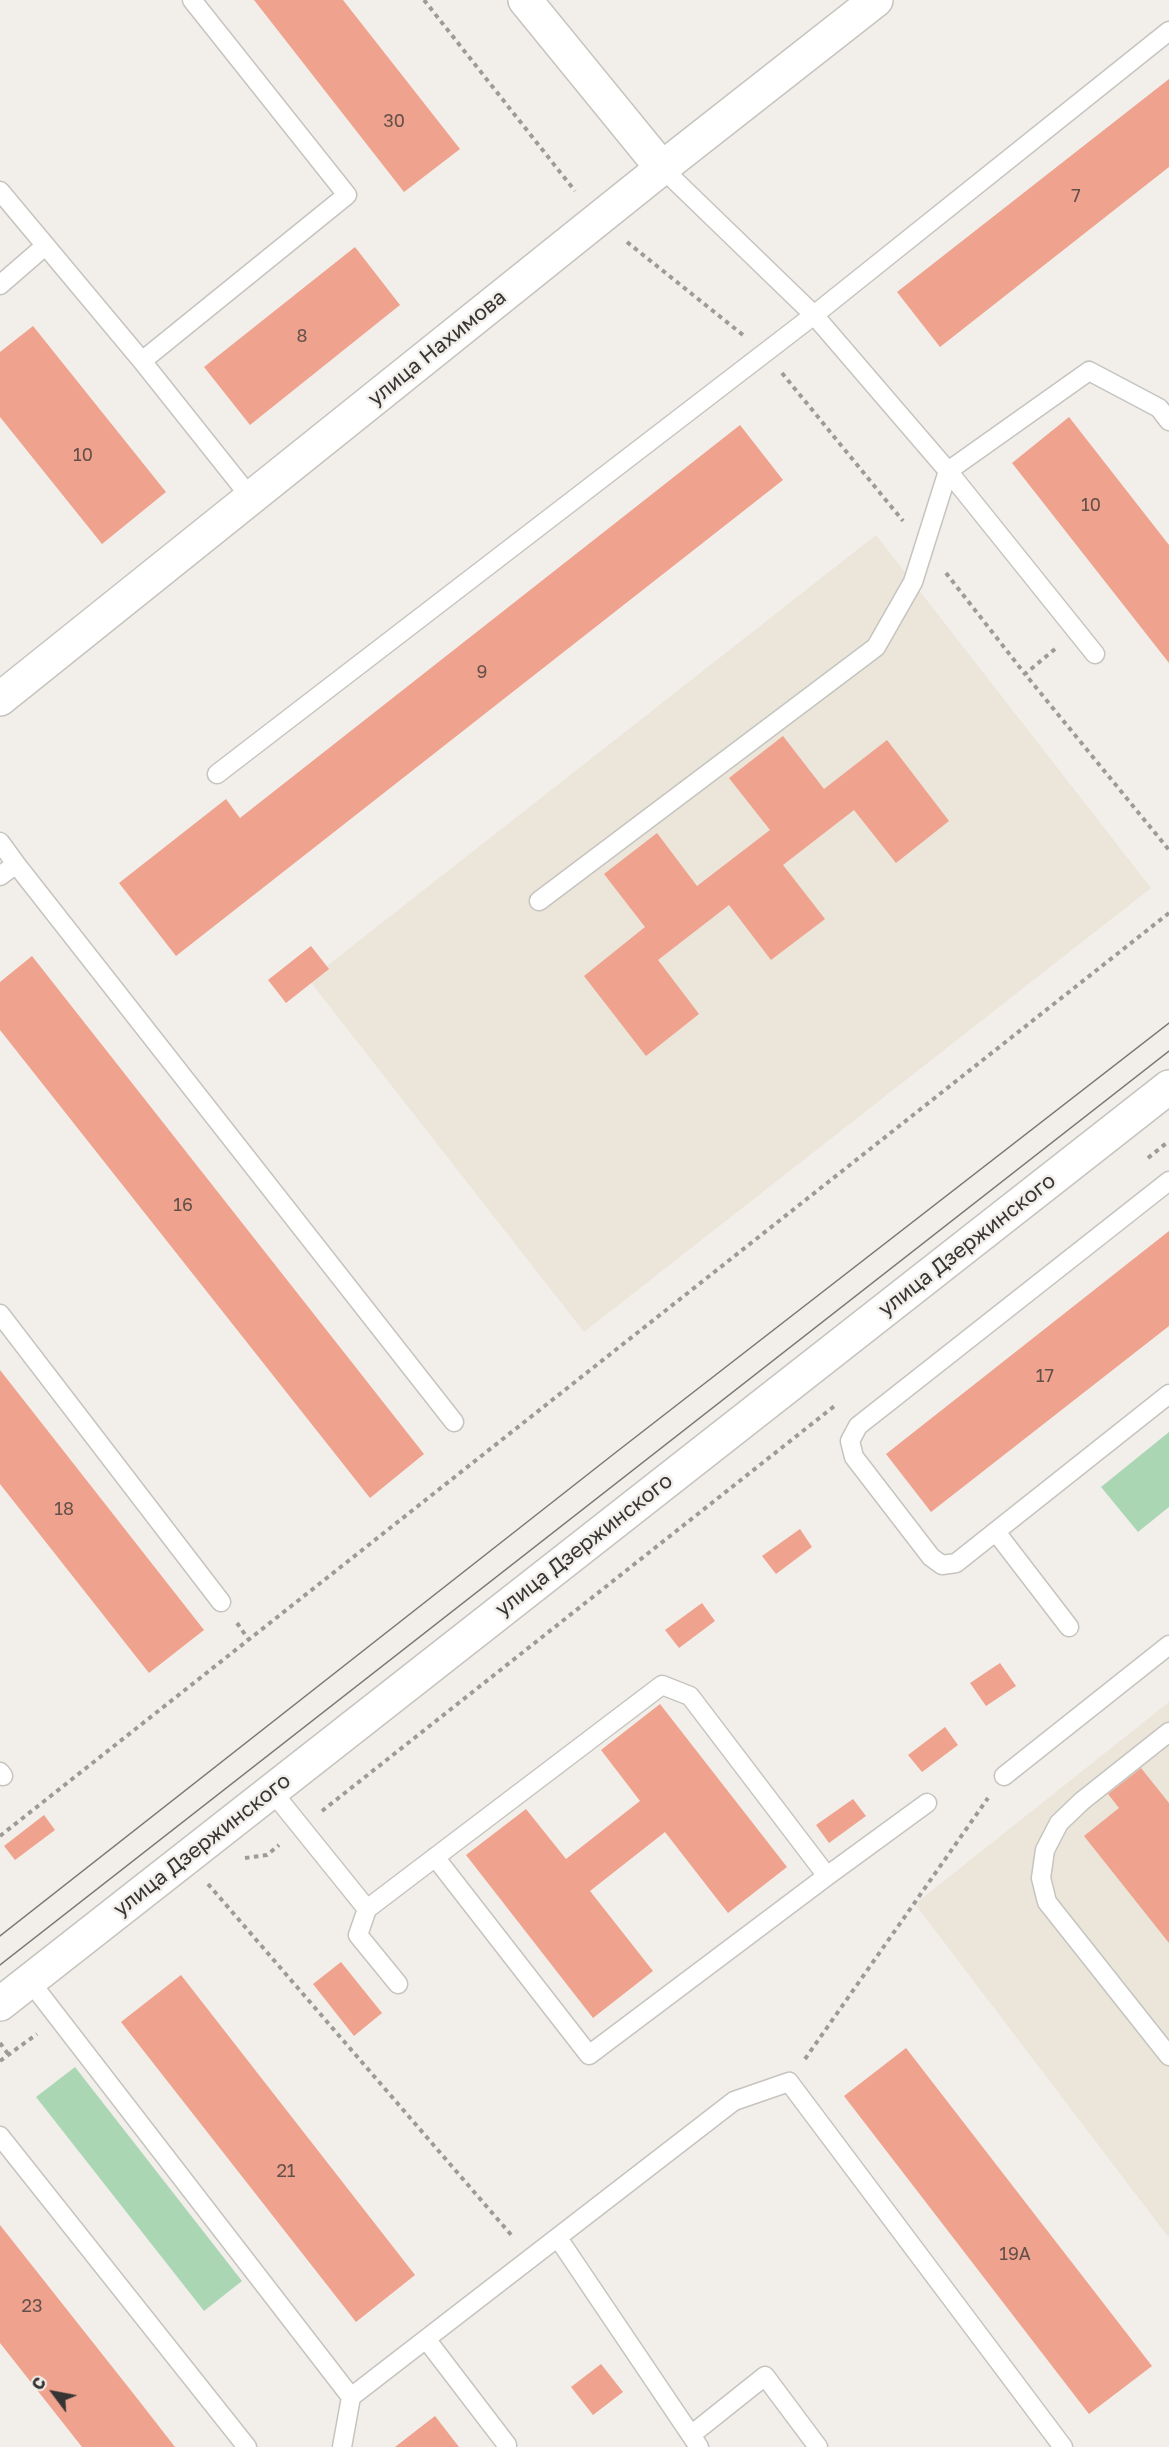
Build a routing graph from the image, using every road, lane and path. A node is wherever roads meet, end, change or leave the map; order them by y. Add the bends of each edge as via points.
1 (192, 0) edge
2 (424, 0) edge
3 (525, 0) edge
4 (876, 0) edge
5 (1169, 31) edge
6 (662, 168) junction
7 (0, 191) edge
8 (597, 219) junction
9 (45, 246) junction
10 (0, 285) edge
11 (814, 315) junction
12 (765, 352) junction
13 (142, 361) junction
14 (1166, 410) edge
15 (948, 471) junction
16 (251, 498) junction
17 (924, 546) junction
18 (1077, 631) junction
19 (1095, 654) dead end
20 (1026, 674) junction
21 (0, 699) edge
22 (217, 774) dead end
23 (0, 842) edge
24 (1169, 850) edge
25 (16, 864) junction
26 (0, 876) edge
27 (538, 901) dead end
28 (1169, 913) edge
29 (1169, 1087) edge
30 (1169, 1142) edge
31 (1141, 1164) dead end
32 (1169, 1181) edge
33 (0, 1314) edge
34 (1169, 1394) edge
35 (842, 1400) dead end
36 (454, 1422) dead end
37 (996, 1532) junction
38 (221, 1602) dead end
39 (1069, 1628) dead end
40 (1169, 1645) edge
41 (1169, 1732) edge
42 (1004, 1776) joint
43 (271, 1790) junction
44 (927, 1803) dead end
45 (300, 1828) junction
46 (0, 1836) edge
47 (435, 1857) junction
48 (244, 1858) dead end
49 (827, 1876) junction
50 (202, 1877) dead end
51 (367, 1909) junction
52 (29, 1980) junction
53 (398, 1984) dead end
54 (0, 2004) edge
55 (60, 2019) junction
56 (0, 2043) edge
57 (8, 2054) junction
58 (1169, 2056) edge
59 (0, 2061) edge
60 (789, 2082) junction
61 (0, 2136) edge
62 (558, 2238) junction
63 (531, 2258) junction
64 (426, 2339) junction
65 (351, 2397) junction
66 (695, 2441) edge
67 (507, 2445) dead end
68 (247, 2447) edge
69 (342, 2447) edge
70 (818, 2447) edge
71 (1063, 2447) edge

1 - 13 lane via 347,195
2 - 8 path
3 - 6 main road
4 - 6 main road, улица Нахимова
5 - 11 lane
6 - 8 main road, улица Нахимова
6 - 11 lane
7 - 9 lane
8 - 12 path
8 - 16 main road, улица Нахимова
9 - 10 lane
9 - 13 lane
11 - 12 lane
11 - 15 lane
12 - 17 path
12 - 22 lane
13 - 16 lane
14 - 15 lane via 1089,371
15 - 17 lane
15 - 18 lane
16 - 21 main road, улица Нахимова
17 - 20 path
17 - 27 lane via 913,582 876,647
18 - 19 lane
18 - 20 path
20 - 24 path
23 - 25 lane
25 - 26 lane
25 - 36 lane
28 - 46 path
29 - 43 main road, улица Дзержинского
30 - 31 path
32 - 37 lane via 858,1426 850,1441 854,1457 942,1565 956,1563
33 - 38 lane
34 - 37 lane
35 - 45 path
37 - 39 lane
40 - 42 lane
41 - 58 lane via 1059,1823 1046,1850 1041,1878 1047,1902
42 - 60 path
43 - 45 lane
43 - 52 main road, улица Дзержинского
44 - 49 lane
45 - 48 path via 267,1855
45 - 51 lane
47 - 49 lane via 662,1685 690,1696
47 - 49 lane via 589,2055
47 - 51 lane
50 - 63 path
51 - 53 lane via 358,1935
52 - 54 main road, улица Дзержинского
52 - 55 lane
55 - 57 path
55 - 65 lane
56 - 57 path
57 - 59 path
60 - 62 lane via 734,2102
60 - 71 lane
61 - 68 lane
62 - 63 lane
62 - 66 lane
63 - 64 lane
64 - 65 lane
64 - 67 lane
65 - 69 lane
66 - 70 lane via 765,2376

